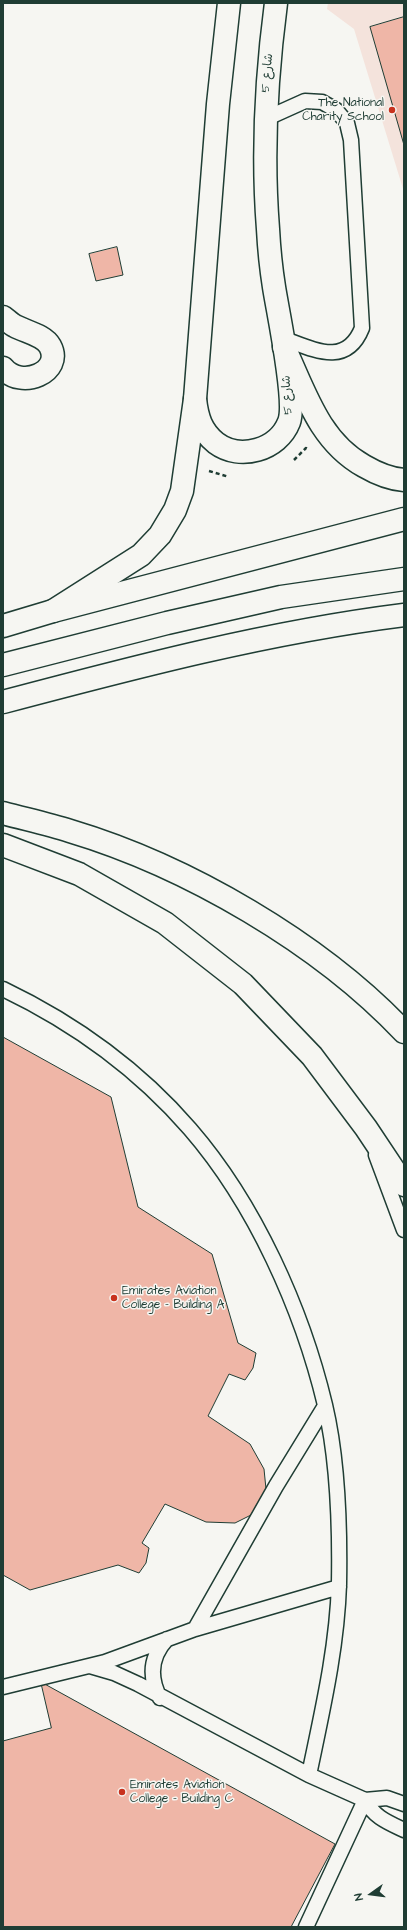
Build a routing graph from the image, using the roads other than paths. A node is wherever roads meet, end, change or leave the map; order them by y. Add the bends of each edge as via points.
1 (229, 3) edge
2 (276, 3) edge
3 (265, 119) junction
4 (3, 317) edge
5 (283, 343) junction
6 (3, 368) edge
7 (195, 399) junction
8 (404, 480) edge
9 (404, 519) edge
10 (404, 579) edge
11 (53, 611) junction
12 (404, 615) edge
13 (3, 626) edge
14 (3, 665) edge
15 (3, 702) edge
16 (3, 813) edge
17 (3, 845) edge
18 (3, 989) edge
19 (404, 1032) edge
20 (366, 1128) junction
21 (404, 1184) edge
22 (404, 1230) edge
23 (325, 1406) junction
24 (339, 1586) junction
25 (195, 1629) junction
26 (168, 1639) junction
27 (89, 1666) junction
28 (3, 1687) edge
29 (160, 1698) junction
30 (309, 1775) junction
31 (365, 1800) junction
32 (404, 1804) edge
33 (404, 1830) edge
34 (306, 1927) edge

1 - 7 main road, شارع 5 via 218,104
2 - 3 main road, شارع 5
3 - 5 main road, شارع 5 via 268,229 273,284
3 - 5 lane via 305,101 322,102 336,110 344,119 351,140 362,328 357,340 348,349 336,353
4 - 6 main road via 15,326 43,338 50,346 52,356 49,367 41,374 26,379 16,378
5 - 7 main road, شارع 5 via 290,421 279,438 262,449 243,453 223,448 207,436 197,418
5 - 8 main road via 316,418 338,448 352,460 374,472
7 - 11 main road via 182,491 175,510 160,535 141,554
9 - 11 main road
10 - 14 main road via 281,597
11 - 13 main road
12 - 15 main road via 342,623 178,657
16 - 19 main road via 71,831 142,856 211,889 276,928 338,972
17 - 20 main road via 78,874 165,923 231,974 312,1056
18 - 23 lane via 42,1008 96,1043 146,1084 190,1130 229,1181 260,1234 286,1289 308,1347
20 - 21 main road
20 - 22 lane
23 - 24 lane via 339,1526
23 - 25 lane via 276,1486
24 - 25 lane
24 - 30 lane via 328,1681
25 - 26 lane
26 - 27 lane
26 - 29 lane via 160,1647 152,1667 155,1688
27 - 28 lane
27 - 29 lane via 126,1679
29 - 30 lane
30 - 31 lane
31 - 32 lane via 387,1798
31 - 33 lane via 380,1818
31 - 34 lane

